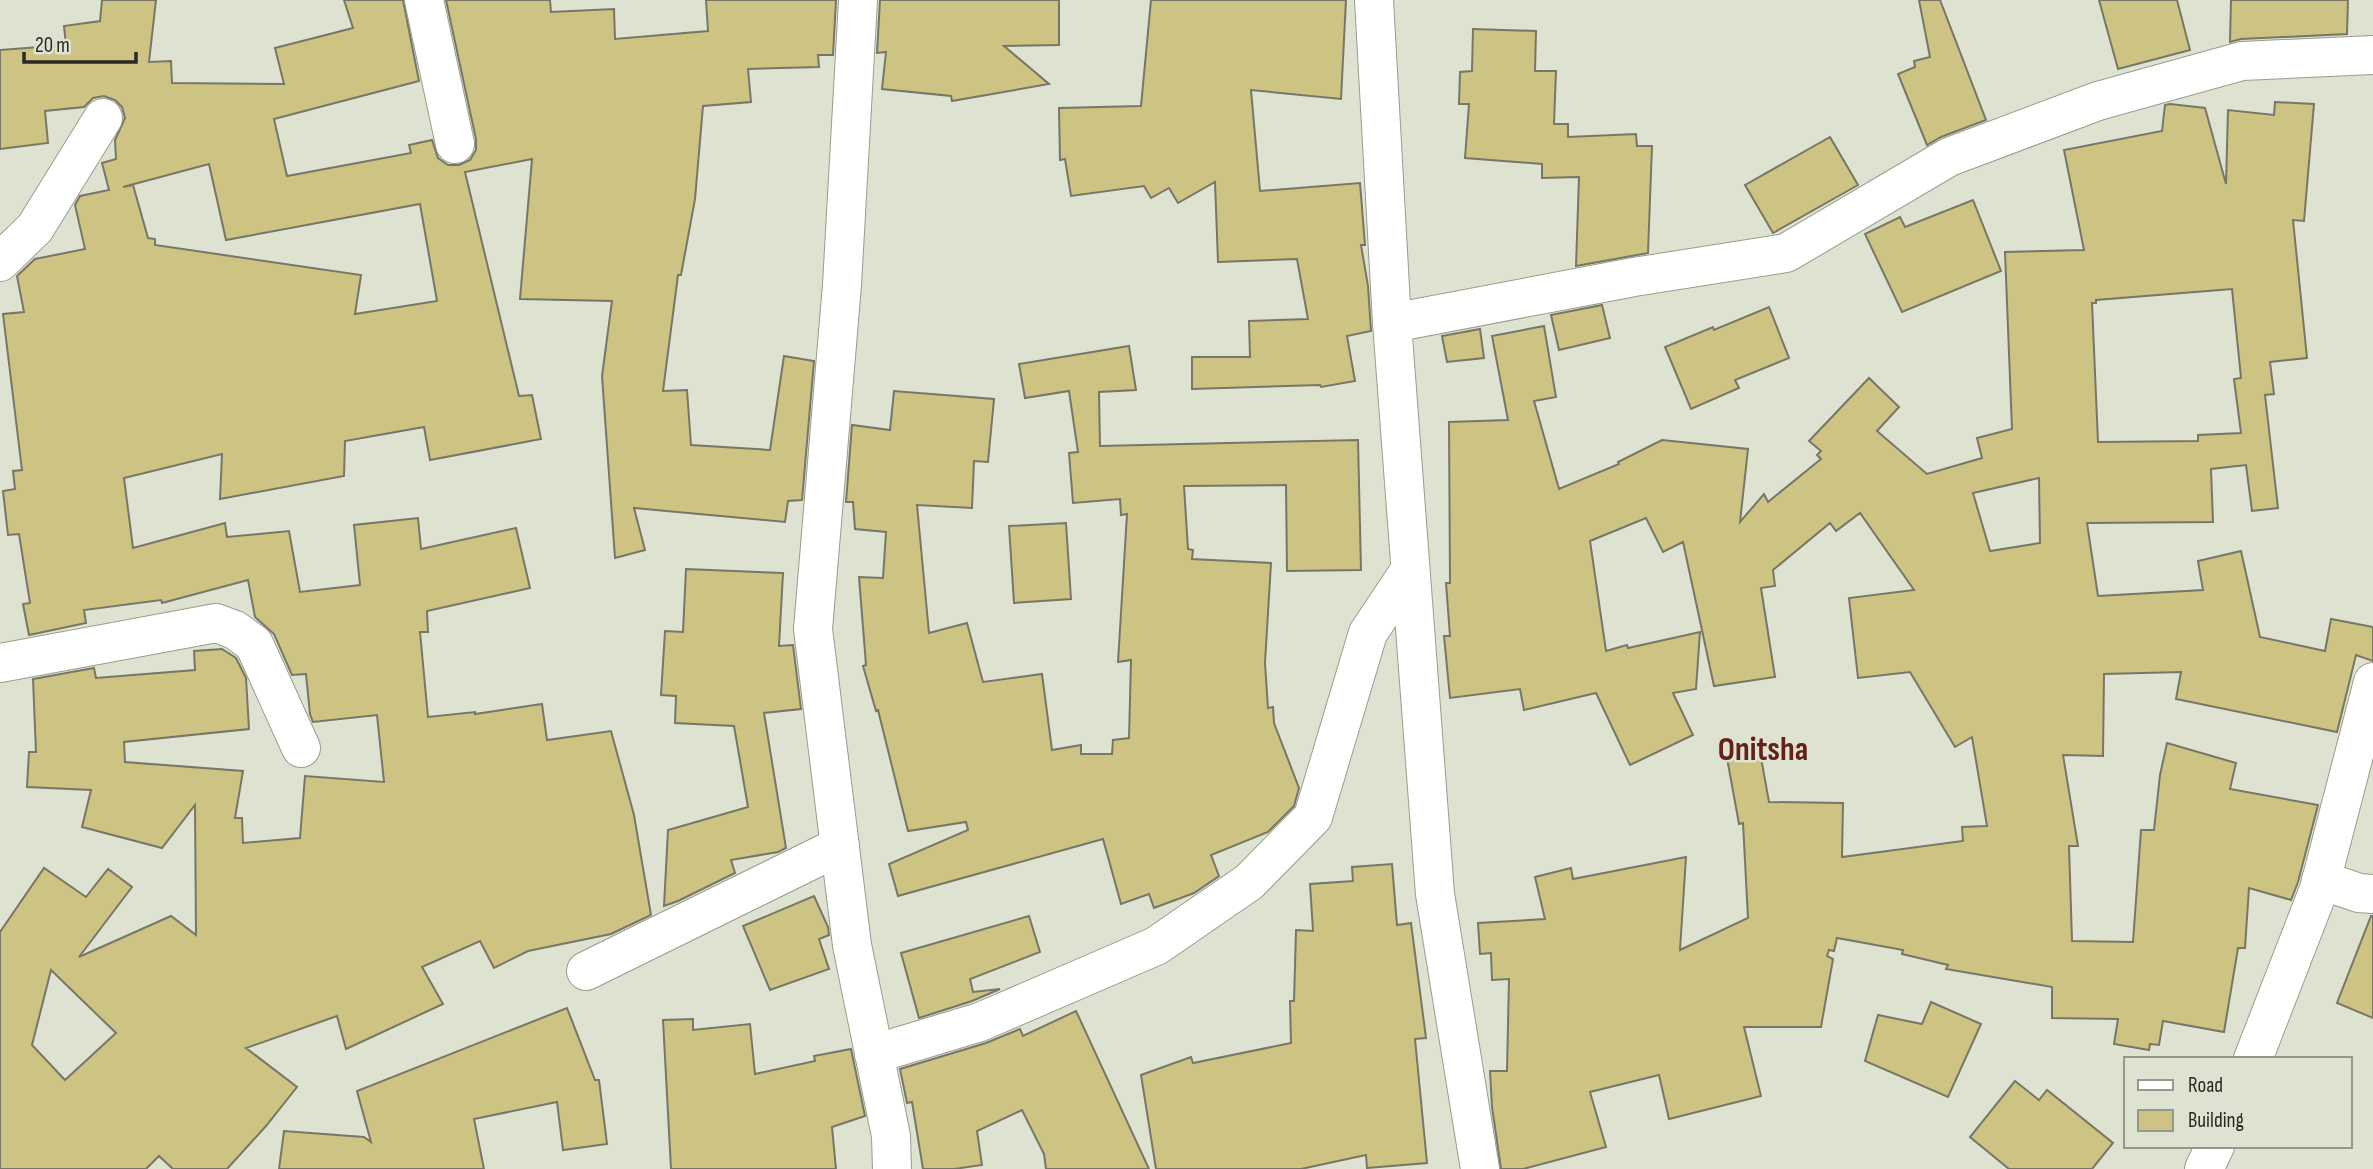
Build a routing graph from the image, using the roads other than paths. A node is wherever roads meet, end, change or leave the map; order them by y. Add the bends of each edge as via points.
1 (424, 0) edge
2 (858, 0) edge
3 (1374, 0) edge
4 (2373, 55) edge
5 (103, 118) dead end
6 (455, 145) dead end
7 (0, 262) edge
8 (1392, 323) junction
9 (1410, 570) junction
10 (0, 663) edge
11 (2373, 681) edge
12 (301, 748) dead end
13 (840, 846) junction
14 (2321, 880) junction
15 (2373, 894) edge
16 (586, 971) dead end
17 (874, 1054) junction
18 (2254, 1057) edge
19 (2214, 1148) edge
20 (892, 1169) edge
21 (1480, 1169) edge
22 (2204, 1169) edge

1 - 6 street
2 - 13 street via 842,285 813,629
3 - 8 street
4 - 8 street via 2242,61 2098,100 1949,157 1786,253
5 - 7 street via 35,228
8 - 9 street
9 - 17 street via 1368,633 1313,817 1249,882 1156,946 980,1022
9 - 21 street via 1435,894
10 - 12 street via 216,623 254,644
11 - 14 street
13 - 16 street
13 - 17 street via 852,945
14 - 15 street
14 - 18 street
17 - 20 street via 891,1136
19 - 22 street

